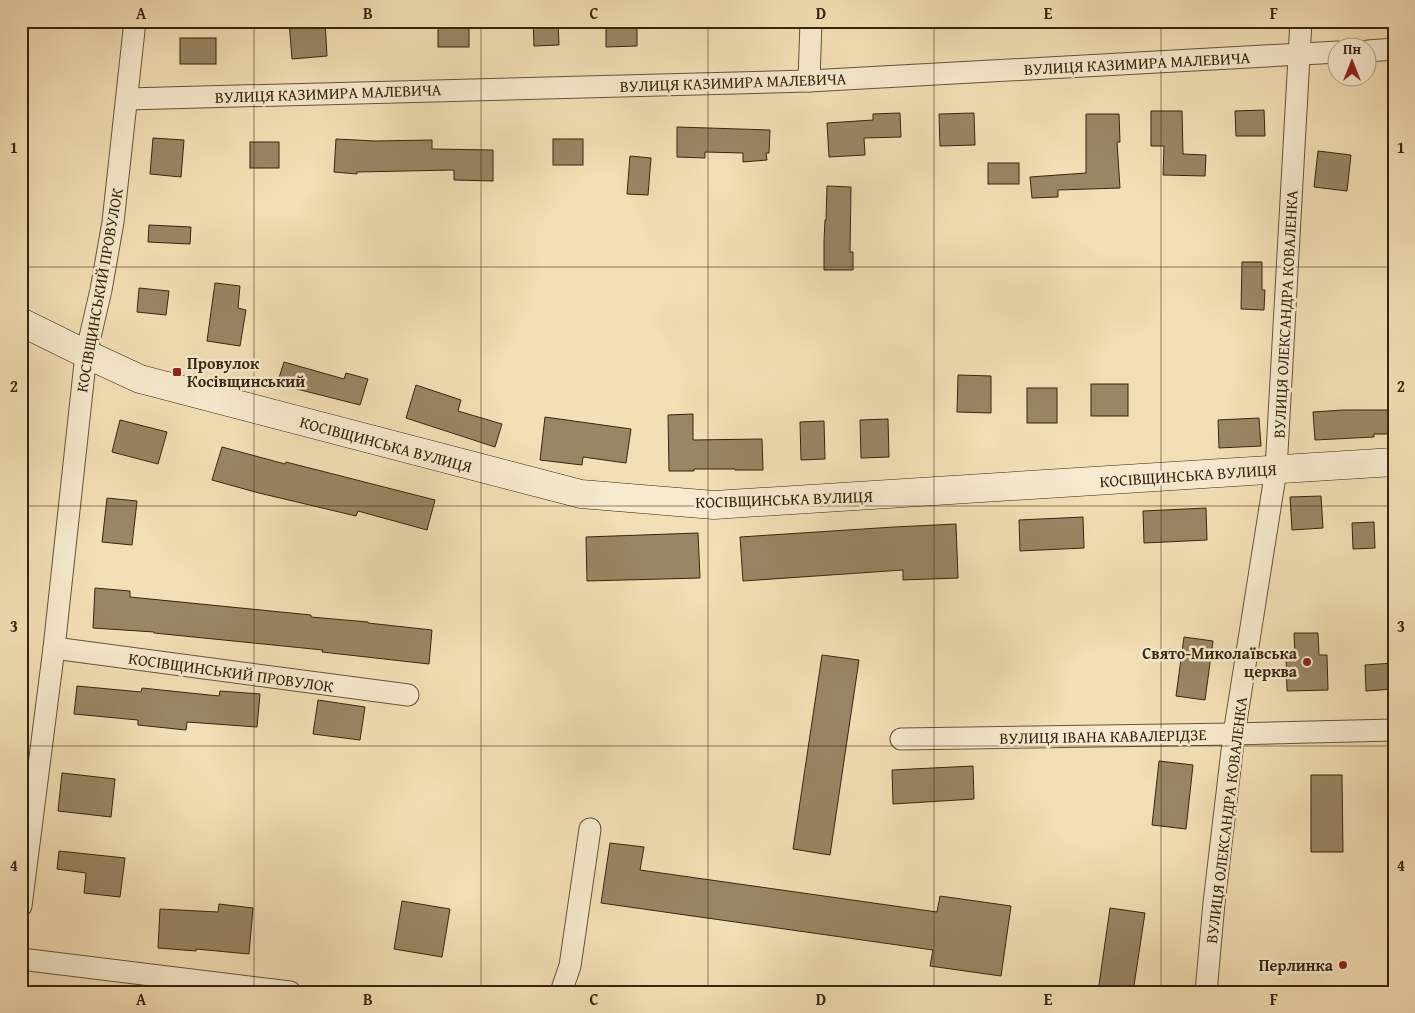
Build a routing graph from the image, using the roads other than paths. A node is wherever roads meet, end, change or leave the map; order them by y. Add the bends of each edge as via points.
1 (136, 21) edge
2 (811, 21) edge
3 (1301, 21) edge
4 (1394, 49) edge
5 (1378, 50) edge
6 (1328, 53) edge
7 (1299, 55) junction
8 (809, 81) junction
9 (127, 99) junction
10 (21, 322) edge
11 (86, 354) junction
12 (1394, 462) edge
13 (1276, 470) junction
14 (54, 648) junction
15 (408, 695) dead end
16 (1394, 730) edge
17 (1234, 734) junction
18 (901, 739) dead end
19 (590, 829) dead end
20 (21, 906) edge
21 (21, 959) edge
22 (290, 992) edge
23 (561, 992) edge
24 (1206, 992) edge

1 - 9 street, КОСІВЩИНСЬКИЙ ПРОВУЛОК
2 - 8 street
3 - 7 street, ВУЛИЦЯ ОЛЕКСАНДРА КОВАЛЕНКА
4 - 5 street
6 - 7 street, ВУЛИЦЯ КАЗИМИРА МАЛЕВИЧА
7 - 8 street, ВУЛИЦЯ КАЗИМИРА МАЛЕВИЧА
7 - 13 street, ВУЛИЦЯ ОЛЕКСАНДРА КОВАЛЕНКА
8 - 9 street, ВУЛИЦЯ КАЗИМИРА МАЛЕВИЧА
9 - 11 street, КОСІВЩИНСЬКИЙ ПРОВУЛОК via 112,222
10 - 11 street, КОСІВЩИНСЬКА ВУЛИЦЯ
11 - 13 street, КОСІВЩИНСЬКА ВУЛИЦЯ via 140,379 581,494 714,505
11 - 14 street, КОСІВЩИНСЬКИЙ ПРОВУЛОК
12 - 13 street, КОСІВЩИНСЬКА ВУЛИЦЯ
13 - 17 street, ВУЛИЦЯ ОЛЕКСАНДРА КОВАЛЕНКА
14 - 15 street, КОСІВЩИНСЬКИЙ ПРОВУЛОК
14 - 20 street, КОСІВЩИНСЬКИЙ ПРОВУЛОК
16 - 17 street, ВУЛИЦЯ ІВАНА КАВАЛЕРІДЗЕ
17 - 18 street, ВУЛИЦЯ ІВАНА КАВАЛЕРІДЗЕ
17 - 24 street, ВУЛИЦЯ ОЛЕКСАНДРА КОВАЛЕНКА
19 - 23 street via 570,966
21 - 22 street

